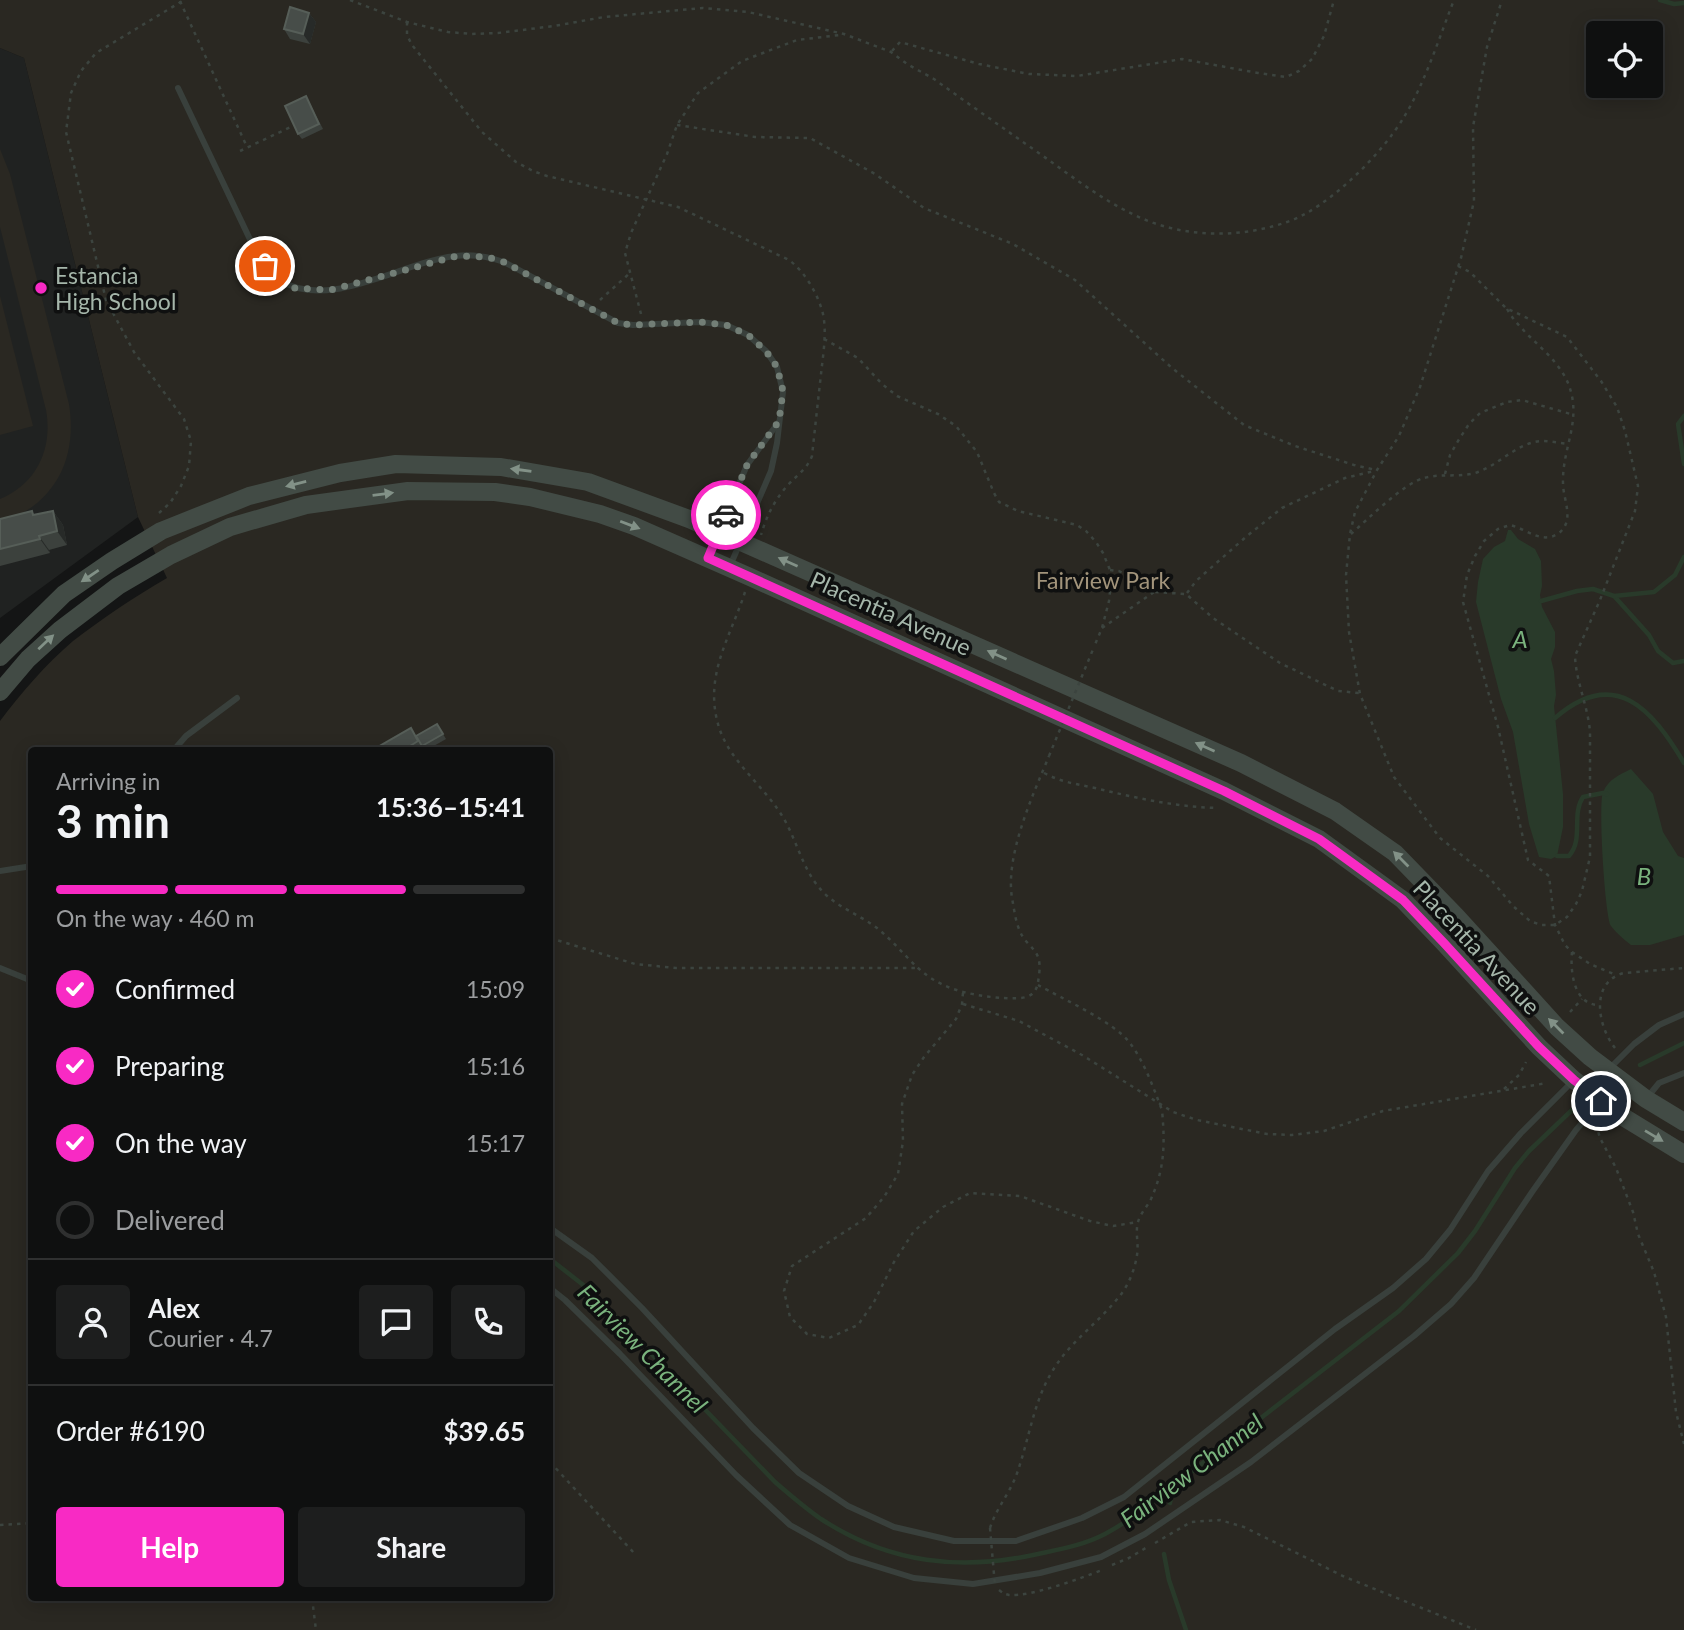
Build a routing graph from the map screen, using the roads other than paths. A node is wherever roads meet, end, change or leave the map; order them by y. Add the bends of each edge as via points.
1 (178, 89) dead end
2 (779, 421) junction
3 (719, 532) junction
4 (741, 542) junction
5 (708, 558) junction
6 (729, 568) junction
7 (0, 657) edge
8 (0, 692) edge
9 (237, 698) dead end
10 (176, 747) edge
11 (28, 867) edge
12 (0, 871) edge
13 (0, 968) edge
14 (28, 979) edge
15 (1684, 1014) edge
16 (1607, 1072) junction
17 (1684, 1073) edge
18 (1574, 1080) junction
19 (1646, 1099) junction
20 (1601, 1101) junction
21 (1684, 1122) edge
22 (1684, 1154) edge
23 (553, 1230) edge
24 (553, 1290) edge

1 - 2 lane via 255,250 276,279 295,288 331,290 457,256 487,257 618,323 700,322 726,325 748,335 777,367 783,391
2 - 3 lane via 747,465
2 - 4 lane via 771,471
3 - 4 main road, Placentia Avenue
3 - 5 lane
3 -> 7 main road, Placentia Avenue via 588,482 501,467 396,464 341,473 248,496 161,531 64,594
4 - 6 lane
16 -> 4 main road, Placentia Avenue via 1557,1027 1395,852 1335,811 1241,763
5 - 6 main road, Placentia Avenue
8 -> 5 main road, Placentia Avenue via 60,630 118,586 230,527 306,505 408,491 495,492 600,514
6 - 18 main road, Placentia Avenue via 1224,791 1319,839 1403,900
9 - 10 lane
11 - 12 lane
13 - 14 lane
15 - 16 lane via 1659,1025
16 - 19 main road, Placentia Avenue
17 - 19 lane via 1659,1083
18 - 20 main road, Placentia Avenue
18 - 23 lane via 1488,1171 1426,1259 1393,1288 1124,1497 1082,1518 1016,1541 954,1541 894,1527 848,1506 799,1473 592,1258
19 - 21 main road, Placentia Avenue
20 -> 22 main road, Placentia Avenue
20 - 24 lane via 1474,1278 1415,1336 1251,1462 1145,1534 1101,1557 1040,1573 973,1584 914,1578 849,1558 790,1525

